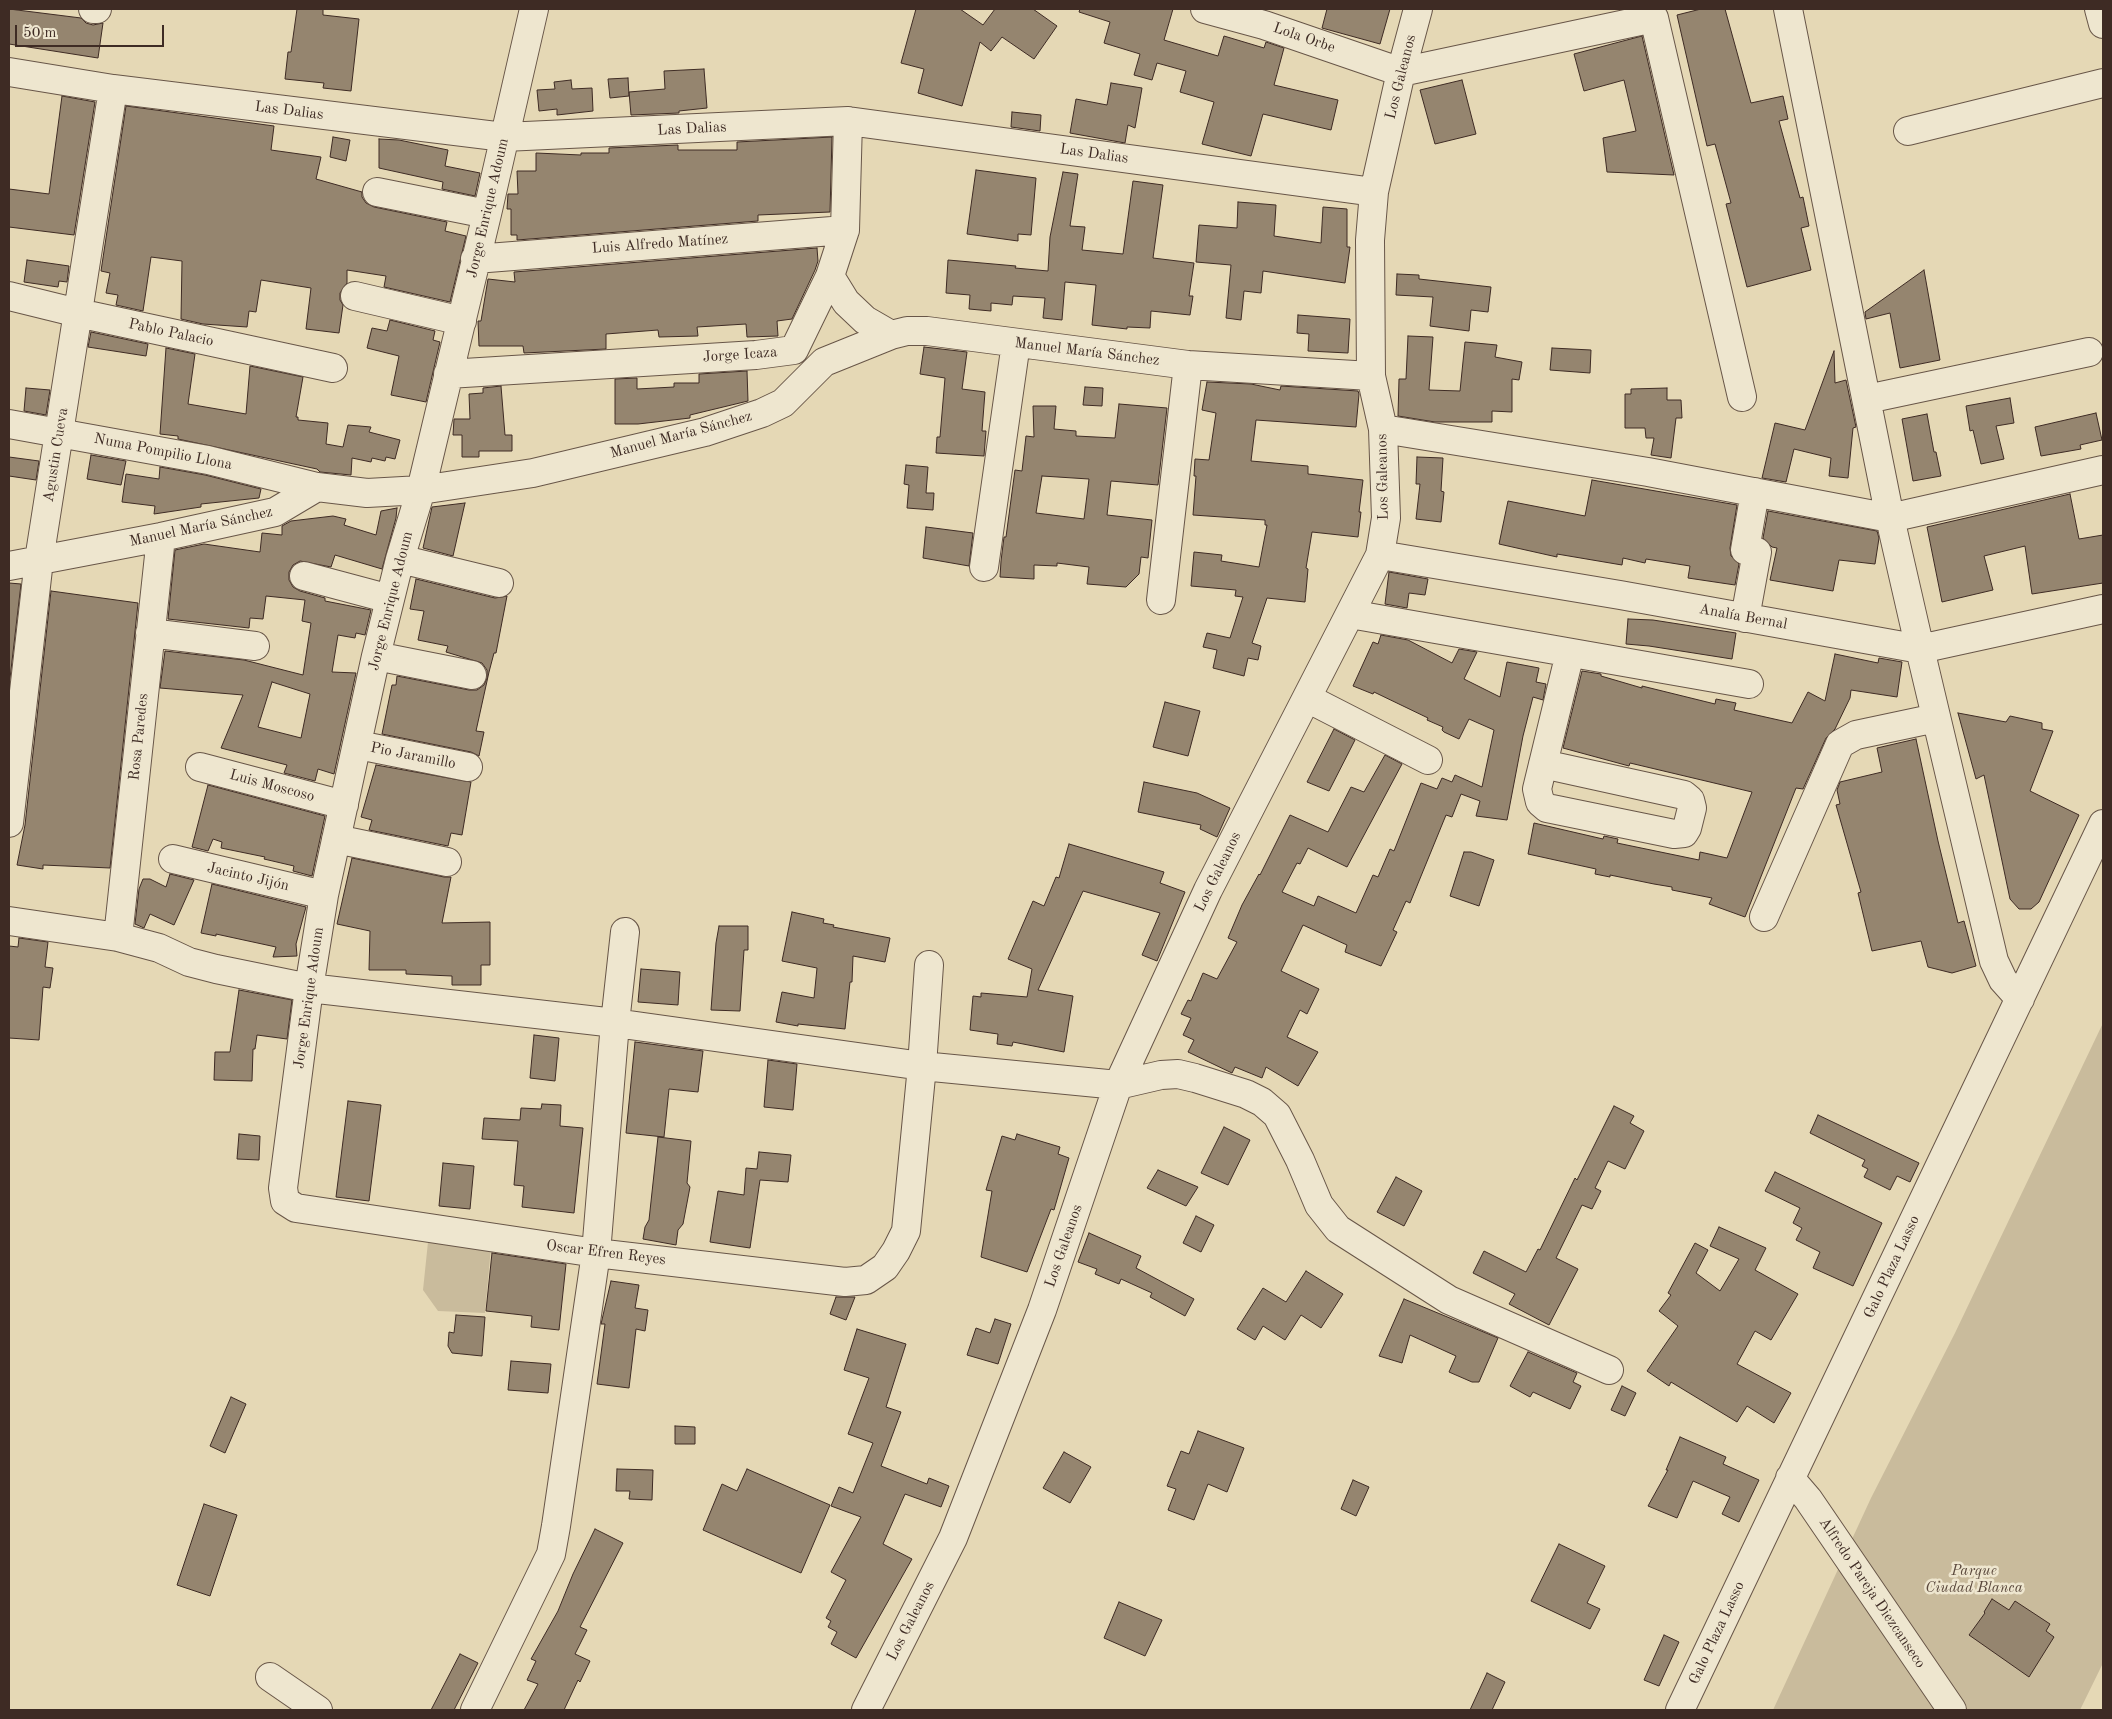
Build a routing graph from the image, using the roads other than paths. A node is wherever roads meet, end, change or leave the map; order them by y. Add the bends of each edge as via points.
1 (93, 9) edge
2 (97, 9) edge
3 (534, 9) edge
4 (1205, 9) edge
5 (1418, 9) edge
6 (1788, 9) edge
7 (2099, 9) edge
8 (1266, 17) edge
9 (2103, 24) edge
10 (9, 72) edge
11 (1401, 72) junction
12 (2103, 83) edge
13 (113, 89) junction
14 (848, 121) junction
15 (1908, 130) dead end
16 (504, 138) junction
17 (377, 192) dead end
18 (1374, 192) junction
19 (487, 214) junction
20 (845, 230) junction
21 (476, 259) junction
22 (830, 276) junction
23 (9, 296) edge
24 (355, 296) dead end
25 (78, 313) junction
26 (462, 321) junction
27 (892, 335) junction
28 (1016, 343) junction
29 (794, 350) junction
30 (2089, 352) dead end
31 (824, 362) junction
32 (1188, 365) junction
33 (333, 368) dead end
34 (448, 374) junction
35 (1371, 376) junction
36 (1742, 397) dead end
37 (1866, 398) junction
38 (9, 424) edge
39 (1383, 429) junction
40 (59, 432) junction
41 (2103, 470) edge
42 (317, 487) junction
43 (421, 490) junction
44 (1755, 492) junction
45 (1890, 518) junction
46 (161, 537) junction
47 (1380, 555) junction
48 (400, 558) junction
49 (39, 560) junction
50 (9, 566) edge
51 (984, 567) dead end
52 (304, 576) dead end
53 (499, 583) dead end
54 (390, 599) junction
55 (1161, 600) dead end
56 (2103, 609) edge
57 (1350, 614) junction
58 (1745, 618) junction
59 (150, 633) junction
60 (255, 646) dead end
61 (1920, 649) junction
62 (1570, 653) junction
63 (376, 656) junction
64 (472, 675) dead end
65 (1749, 684) dead end
66 (1307, 698) junction
67 (1936, 718) junction
68 (358, 745) junction
69 (1428, 760) dead end
70 (1543, 764) junction
71 (200, 767) dead end
72 (468, 767) dead end
73 (344, 805) junction
74 (9, 823) edge
75 (2103, 824) edge
76 (336, 839) junction
77 (173, 859) dead end
78 (447, 862) dead end
79 (324, 895) junction
80 (1764, 917) dead end
81 (9, 921) edge
82 (625, 932) dead end
83 (118, 937) junction
84 (929, 965) dead end
85 (309, 988) junction
86 (2020, 999) junction
87 (615, 1023) junction
88 (922, 1066) junction
89 (1118, 1085) junction
90 (285, 1201) joint
91 (596, 1253) junction
92 (1609, 1370) dead end
93 (1790, 1478) junction
94 (270, 1677) dead end
95 (318, 1710) edge
96 (475, 1710) edge
97 (866, 1710) edge
98 (1680, 1710) edge
99 (1952, 1710) edge

1 - 2 street
3 - 16 street, Jorge Enrique Adoum
4 - 8 street, Lola Orbe
5 - 11 street, Los Galeanos
6 - 37 street
7 - 9 street
8 - 11 street, Lola Orbe
10 - 13 street, Las Dalias
11 - 18 street, Los Galeanos
11 - 36 street via 1654,18
12 - 15 street
13 - 16 street, Las Dalias
13 - 25 street, Agustin Cueva
14 - 16 street, Las Dalias
14 - 18 street, Las Dalias
14 - 20 street, Jorge Icaza
16 - 19 street, Jorge Enrique Adoum
17 - 19 street
18 - 35 street, Los Galeanos via 1370,240
19 - 21 street, Jorge Enrique Adoum
20 - 21 street, Luis Alfredo Matínez
20 - 22 street, Jorge Icaza
21 - 26 street, Jorge Enrique Adoum
22 - 27 street via 846,302 865,320
22 - 29 street, Jorge Icaza
23 - 25 street, Pablo Palacio
24 - 26 street
25 - 33 street, Pablo Palacio
25 - 40 street, Agustin Cueva
26 - 34 street, Jorge Enrique Adoum
27 - 28 street, Manuel María Sánchez via 927,331
27 - 31 street, Manuel María Sánchez
28 - 32 street, Manuel María Sánchez
28 - 51 street
29 - 31 street via 807,351
29 - 34 street, Jorge Icaza
30 - 37 street
31 - 43 street, Manuel María Sánchez via 783,403 714,429 533,473
32 - 35 street, Manuel María Sánchez
32 - 55 street
34 - 43 street, Jorge Enrique Adoum
35 - 39 street, Los Galeanos
37 - 45 street
38 - 40 street, Numa Pompilio Llona
39 - 44 street
39 - 47 street, Los Galeanos via 1386,518
40 - 42 street, Numa Pompilio Llona via 208,460
40 - 49 street, Agustin Cueva
41 - 45 street
42 - 43 street, Manuel María Sánchez via 368,493
42 - 46 street, Manuel María Sánchez via 275,512
43 - 48 street, Jorge Enrique Adoum
44 - 45 street
44 - 58 street via 1745,550 1757,552
45 - 61 street
46 - 49 street, Manuel María Sánchez
46 - 59 street, Rosa Paredes
47 - 57 street, Los Galeanos
47 - 58 street, Analía Bernal
48 - 53 street
48 - 54 street, Jorge Enrique Adoum
49 - 50 street, Manuel María Sánchez
49 - 74 street, Agustin Cueva
52 - 54 street
54 - 63 street, Jorge Enrique Adoum
56 - 61 street, Analía Bernal
57 - 62 street
57 - 66 street, Los Galeanos
58 - 61 street, Analía Bernal
59 - 60 street
59 - 83 street, Rosa Paredes
61 - 67 street
62 - 65 street
62 - 70 street
63 - 64 street
63 - 68 street, Jorge Enrique Adoum
66 - 69 street
66 - 89 street, Los Galeanos via 1208,890
67 - 80 street via 1856,735 1840,744
67 - 86 street via 1994,961 2003,980
68 - 72 street, Pio Jaramillo
68 - 73 street, Jorge Enrique Adoum
70 - 70 street via 1684,795 1692,808 1687,828 1684,833 1674,834 1547,808 1540,802 1537,789
71 - 73 street, Luis Moscoso
73 - 76 street, Jorge Enrique Adoum
75 - 86 street, Galo Plaza Lasso
76 - 78 street
76 - 79 street, Jorge Enrique Adoum
77 - 79 street, Jacinto Jijón
79 - 85 street, Jorge Enrique Adoum
81 - 83 street
82 - 87 street
83 - 85 street via 216,969
84 - 88 street
85 - 87 street
85 - 90 street, Jorge Enrique Adoum via 283,1188
86 - 93 street, Galo Plaza Lasso
87 - 88 street
87 - 91 street
88 - 89 street
88 - 91 street, Oscar Efren Reyes via 906,1231 885,1267 866,1280 845,1282
89 - 92 street via 1178,1074 1246,1094 1262,1102 1277,1115 1319,1206 1338,1229 1449,1300
89 - 97 street, Los Galeanos via 1042,1310 953,1538
90 - 91 street, Oscar Efren Reyes via 296,1208
91 - 96 street via 551,1554
93 - 98 street, Galo Plaza Lasso
93 - 99 street, Alfredo Pareja Diezcanseco via 1808,1499
94 - 95 street

